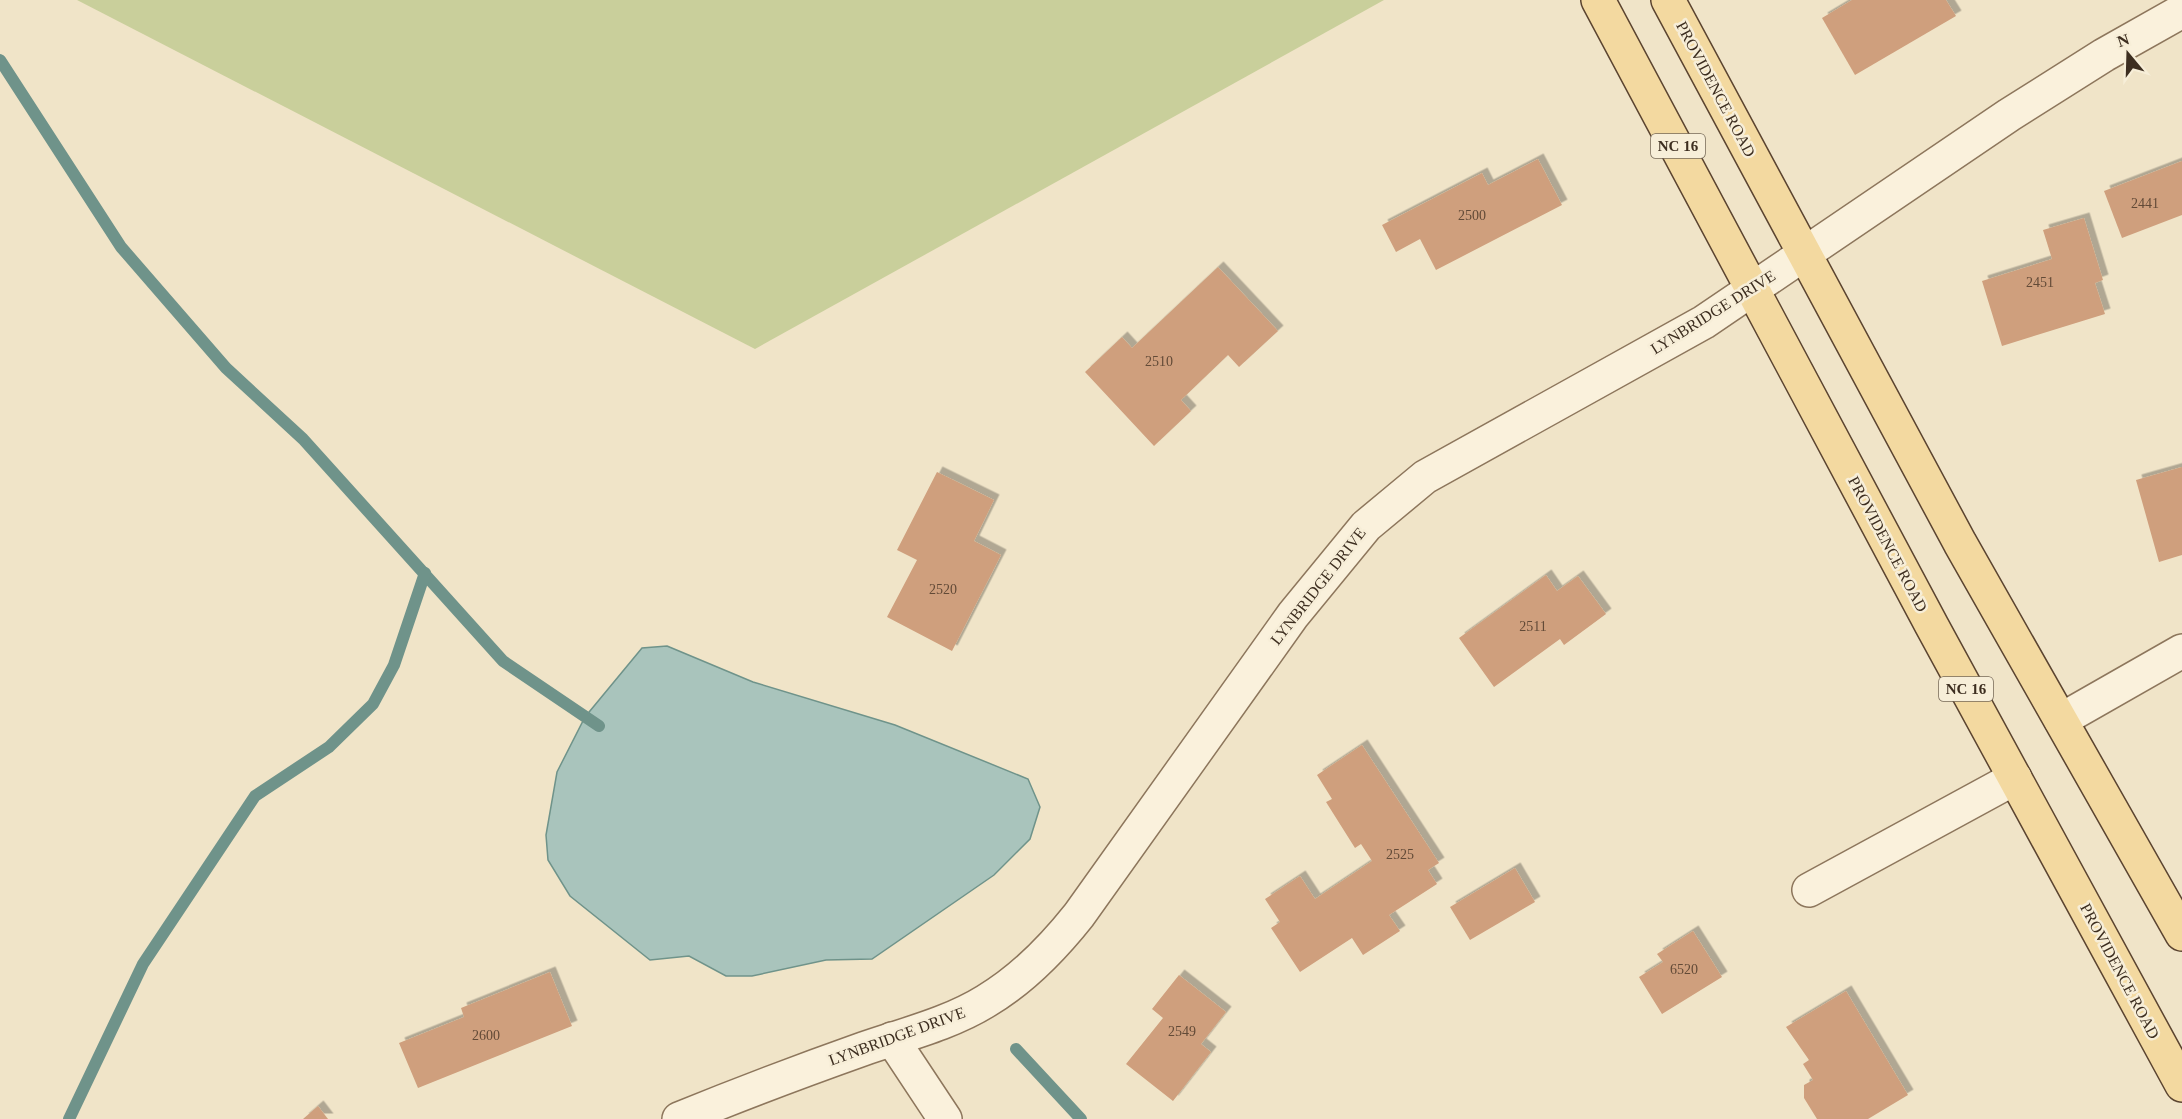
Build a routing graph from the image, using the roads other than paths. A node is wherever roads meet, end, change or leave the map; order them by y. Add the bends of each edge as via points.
1 (1598, 0) edge
2 (1668, 0) edge
3 (2182, 12) edge
4 (1804, 254) junction
5 (1754, 290) junction
6 (2182, 651) edge
7 (2061, 720) junction
8 (2015, 778) junction
9 (1809, 890) dead end
10 (2182, 934) edge
11 (892, 1039) junction
12 (2182, 1086) edge
13 (679, 1119) edge
14 (945, 1119) edge

1 - 5 main road, PROVIDENCE ROAD / NC 16
2 - 4 main road, PROVIDENCE ROAD
3 - 4 street, LYNBRIDGE DRIVE via 2019,109
4 - 5 street, LYNBRIDGE DRIVE
4 - 7 main road, PROVIDENCE ROAD
5 - 8 main road, PROVIDENCE ROAD / NC 16
5 - 11 street, LYNBRIDGE DRIVE via 1704,322 1425,477 1366,526 1293,615 1058,941 1025,974 985,1002
6 - 7 street
7 - 10 main road, PROVIDENCE ROAD
8 - 9 street
8 - 12 main road, PROVIDENCE ROAD / NC 16
11 - 13 street, LYNBRIDGE DRIVE
11 - 14 street

